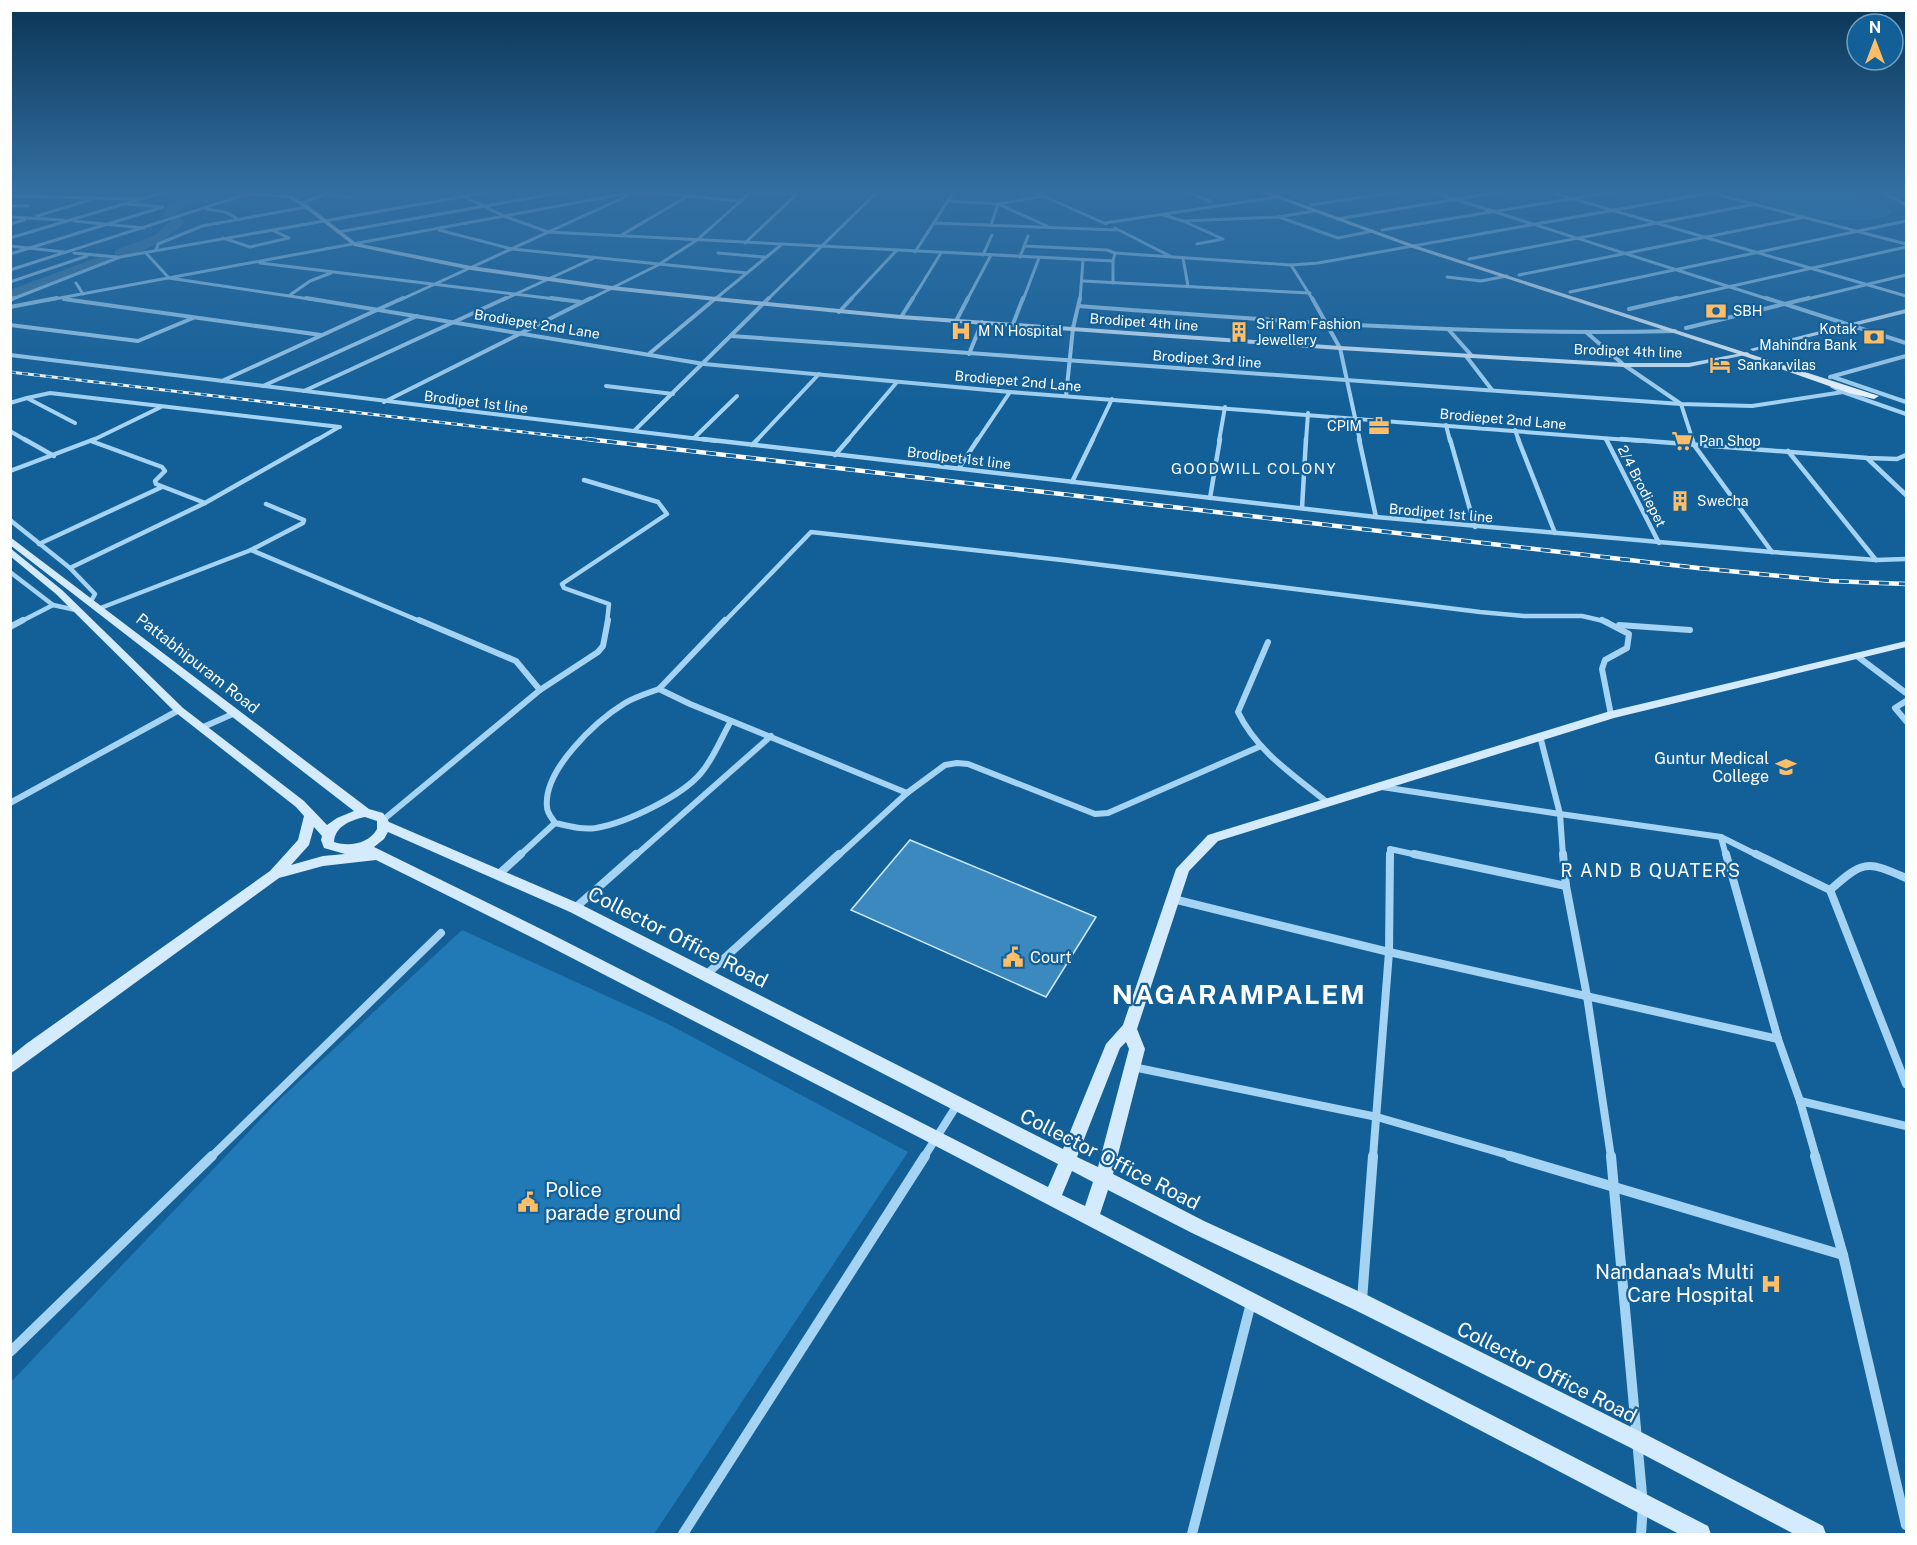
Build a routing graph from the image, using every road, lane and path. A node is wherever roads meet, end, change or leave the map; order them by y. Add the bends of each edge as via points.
1 (35, 262) edge
2 (68, 262) edge
3 (107, 262) edge
4 (154, 262) edge
5 (254, 262) joint
6 (442, 262) edge
7 (484, 262) edge
8 (585, 262) edge
9 (631, 262) edge
10 (663, 262) edge
11 (759, 262) edge
12 (806, 262) edge
13 (886, 262) edge
14 (935, 262) edge
15 (987, 262) edge
16 (1037, 262) edge
17 (1083, 262) edge
18 (1113, 262) edge
19 (1184, 262) edge
20 (1246, 262) edge
21 (1323, 262) edge
22 (1462, 262) edge
23 (1478, 262) edge
24 (1582, 262) edge
25 (1651, 262) edge
26 (1706, 262) edge
27 (1788, 262) edge
28 (1833, 262) edge
29 (658, 265) junction
30 (1291, 265) junction
31 (471, 268) junction
32 (1808, 268) junction
33 (1672, 269) junction
34 (10, 270) edge
35 (334, 272) junction
36 (747, 273) junction
37 (1906, 275) edge
38 (1507, 276) junction
39 (1519, 276) junction
40 (1447, 277) dead end
41 (168, 278) junction
42 (548, 279) junction
43 (1083, 281) junction
44 (10, 282) edge
45 (1113, 282) junction
46 (76, 283) dead end
47 (432, 284) junction
48 (1867, 285) junction
49 (1188, 286) junction
50 (1726, 286) junction
51 (612, 288) junction
52 (1570, 292) junction
53 (1310, 293) junction
54 (82, 294) junction
55 (517, 294) junction
56 (290, 296) junction
57 (1906, 296) edge
58 (57, 298) junction
59 (716, 299) junction
60 (10, 300) edge
61 (582, 302) junction
62 (764, 304) junction
63 (1785, 304) junction
64 (1079, 306) junction
65 (10, 307) edge
66 (378, 309) junction
67 (1629, 309) junction
68 (1906, 311) edge
69 (839, 312) junction
70 (417, 316) junction
71 (1906, 316) edge
72 (901, 317) junction
73 (193, 318) junction
74 (956, 321) junction
75 (454, 322) junction
76 (982, 322) junction
77 (1328, 323) junction
78 (1013, 324) junction
79 (10, 325) edge
80 (1853, 326) junction
81 (1072, 328) junction
82 (1686, 328) junction
83 (1448, 329) junction
84 (1862, 329) junction
85 (1676, 331) junction
86 (522, 332) junction
87 (1586, 332) junction
88 (322, 335) junction
89 (731, 336) junction
90 (1906, 343) edge
91 (1340, 348) junction
92 (1750, 352) junction
93 (650, 353) junction
94 (1763, 353) junction
95 (969, 354) junction
96 (10, 355) edge
97 (1469, 356) junction
98 (1906, 356) edge
99 (1070, 360) junction
100 (704, 363) junction
101 (1624, 365) junction
102 (819, 374) junction
103 (1831, 377) junction
104 (1346, 379) junction
105 (1820, 379) junction
106 (221, 381) junction
107 (897, 382) junction
108 (606, 386) dead end
109 (262, 387) junction
110 (1492, 390) junction
111 (304, 391) junction
112 (1010, 392) junction
113 (1843, 392) junction
114 (673, 394) junction
115 (737, 396) dead end
116 (1066, 396) junction
117 (27, 398) junction
118 (1112, 399) junction
119 (384, 402) junction
120 (1906, 402) edge
121 (10, 403) edge
122 (1680, 404) junction
123 (163, 406) junction
124 (1225, 407) junction
125 (1308, 413) junction
126 (1906, 414) edge
127 (1354, 417) junction
128 (75, 423) dead end
129 (1446, 424) junction
130 (10, 430) edge
131 (1515, 430) junction
132 (634, 431) junction
133 (694, 438) junction
134 (1606, 438) junction
135 (91, 441) junction
136 (752, 445) junction
137 (1695, 445) junction
138 (1788, 451) junction
139 (835, 454) junction
140 (1906, 455) edge
141 (54, 456) junction
142 (1868, 458) junction
143 (959, 468) junction
144 (10, 471) edge
145 (584, 480) dead end
146 (1072, 482) junction
147 (162, 487) junction
148 (1906, 495) edge
149 (1210, 498) junction
150 (205, 503) junction
151 (266, 504) dead end
152 (1302, 508) junction
153 (1376, 517) junction
154 (10, 520) edge
155 (1475, 527) junction
156 (1555, 533) junction
157 (1659, 543) junction
158 (11, 544) edge
159 (39, 544) junction
160 (251, 550) junction
161 (1772, 552) junction
162 (1906, 559) edge
163 (1876, 561) junction
164 (70, 568) junction
165 (10, 572) edge
166 (52, 605) junction
167 (94, 606) junction
168 (76, 609) junction
169 (1618, 625) junction
170 (10, 627) edge
171 (1690, 630) dead end
172 (1268, 642) dead end
173 (1906, 644) edge
174 (1857, 656) junction
175 (660, 689) junction
176 (540, 690) junction
177 (1906, 693) edge
178 (1906, 701) edge
179 (179, 710) junction
180 (235, 713) junction
181 (1611, 716) junction
182 (731, 721) junction
183 (1906, 721) edge
184 (201, 728) junction
185 (771, 736) junction
186 (1540, 736) junction
187 (1261, 746) junction
188 (1378, 786) junction
189 (907, 793) junction
190 (1328, 802) junction
191 (10, 803) edge
192 (365, 813) junction
193 (1560, 814) junction
194 (311, 815) junction
195 (384, 822) junction
196 (555, 823) junction
197 (328, 834) junction
198 (1721, 837) junction
199 (370, 851) junction
200 (275, 874) junction
201 (499, 874) junction
202 (1906, 878) edge
203 (1566, 886) junction
204 (1830, 890) junction
205 (1173, 899) junction
206 (575, 908) junction
207 (441, 933) dead end
208 (1389, 952) junction
209 (706, 974) junction
210 (1587, 996) junction
211 (1129, 1029) junction
212 (1778, 1039) junction
213 (10, 1067) edge
214 (1132, 1067) junction
215 (1906, 1084) edge
216 (1800, 1101) junction
217 (957, 1105) junction
218 (1377, 1117) junction
219 (1906, 1126) edge
220 (936, 1138) junction
221 (1068, 1161) junction
222 (1103, 1179) junction
223 (1615, 1185) junction
224 (1052, 1199) junction
225 (1090, 1219) junction
226 (1843, 1255) junction
227 (1251, 1303) junction
228 (1362, 1303) junction
229 (10, 1352) edge
230 (1638, 1441) junction
231 (1643, 1505) junction
232 (1906, 1525) edge
233 (683, 1534) edge
234 (1192, 1534) edge
235 (1641, 1534) edge
236 (1700, 1534) edge
237 (1815, 1534) edge

1 - 34 street
2 - 44 street
3 - 60 street
4 - 41 street
5 - 35 street
5 - 41 street
6 - 31 street, Brodipet 4th line
7 - 31 street
8 - 42 street
9 - 29 street
10 - 29 street
11 - 36 street
12 - 62 street
13 - 69 street
14 - 72 street
15 - 74 street
16 - 78 street
17 - 43 street
18 - 45 street
19 - 49 street
20 - 30 street
21 - 30 street
22 - 38 main road
23 - 39 main road
24 - 39 street
25 - 33 street
26 - 33 street
27 - 32 street
28 - 32 street
29 - 36 street
29 - 51 street
30 - 53 street
31 - 42 street, Brodipet 4th line
31 - 47 street
32 - 48 street
32 - 50 street
33 - 50 street
33 - 52 street
35 - 47 street
35 - 56 street via 310,281
36 - 59 street
37 - 48 street
38 - 40 street via 1481,281
38 - 85 main road
39 - 52 main road
41 - 54 street
41 - 56 street, Brodiepet 2nd Lane
42 - 51 street, Brodipet 4th line
42 - 55 street
43 - 45 street
43 - 64 street
45 - 49 street
46 - 54 street
47 - 55 street
47 - 66 street
48 - 57 street
48 - 63 street
49 - 53 street
50 - 63 street
50 - 67 street
51 - 59 street, Brodipet 4th line
51 - 61 street
52 - 67 main road
53 - 77 street
54 - 58 street
55 - 61 street
55 - 75 street
56 - 66 street, Brodiepet 2nd Lane
58 - 65 street
58 - 73 street
59 - 62 street, Brodipet 4th line
59 - 93 street
61 - 86 street
62 - 69 street, Brodipet 4th line
62 - 89 street
63 - 80 street
63 - 82 street
64 - 77 street
64 - 81 street
66 - 70 street, Brodiepet 2nd Lane
66 - 88 street
67 - 82 main road
68 - 80 street, Brodipet 4th line
69 - 72 street, Brodipet 4th line
70 - 75 street, Brodiepet 2nd Lane
70 - 109 street
71 - 84 street
72 - 74 street, Brodipet 4th line
73 - 79 street via 138,341
73 - 88 street
74 - 76 street, Brodipet 4th line
75 - 86 street, Brodiepet 2nd Lane
75 - 111 street
76 - 78 street, Brodipet 4th line
76 - 95 street
77 - 83 street
77 - 91 street
78 - 81 street, Brodipet 4th line
80 - 84 street
80 - 92 street, Brodipet 4th line
81 - 91 street, Brodipet 4th line
81 - 99 street
82 - 92 main road
83 - 87 street
83 - 97 street
84 - 90 street
84 - 94 street
85 - 87 street
85 - 92 main road
86 - 93 street, Brodiepet 2nd Lane
86 - 119 street
87 - 101 street
88 - 106 street
89 - 95 street, Brodipet 3rd line
89 - 100 street
91 - 97 street, Brodipet 4th line
91 - 104 street
92 - 94 main road
92 - 101 street, Brodipet 4th line via 1689,365
92 - 105 main road
93 - 100 street, Brodiepet 2nd Lane
94 - 103 main road
95 - 99 street, Brodipet 3rd line
96 - 106 street, Brodipet 1st line
97 - 101 street, Brodipet 4th line
97 - 110 street
98 - 103 street
99 - 104 street, Brodipet 3rd line
99 - 116 street
100 - 102 street, Brodiepet 2nd Lane
100 - 114 street
101 - 122 street
102 - 107 street, Brodiepet 2nd Lane
102 - 136 street
103 - 105 main road via 1874,396
103 - 120 street
104 - 110 street, Brodipet 3rd line
104 - 127 street
105 - 113 street
106 - 109 street, Brodipet 1st line
107 - 112 street, Brodiepet 2nd Lane
107 - 139 street
108 - 114 street
109 - 111 street, Brodipet 1st line
110 - 122 street, Brodipet 3rd line
111 - 119 street, Brodipet 1st line
112 - 116 street, Brodiepet 2nd Lane
112 - 143 street
113 - 122 street, Brodipet 3rd line via 1752,406
113 - 126 street
114 - 132 street
115 - 133 street
116 - 118 street, Brodiepet 2nd Lane
117 - 121 street
117 - 123 street via 50,393
117 - 128 street
118 - 124 street, Brodiepet 2nd Lane
118 - 146 street
119 - 132 street, Brodipet 1st line
122 - 137 street
123 - 135 street
123 - 150 street via 340,427
124 - 125 street, Brodiepet 2nd Lane
124 - 149 street
125 - 127 street, Brodiepet 2nd Lane
125 - 152 street
127 - 129 street, Brodiepet 2nd Lane
127 - 153 street
129 - 131 street, Brodiepet 2nd Lane
129 - 155 street
130 - 141 street
131 - 134 street, Brodiepet 2nd Lane
131 - 156 street
132 - 133 street, Brodipet 1st line
133 - 136 street, Brodipet 1st line
134 - 137 street, Brodiepet 2nd Lane
134 - 157 street, 2/4 Brodiepet
135 - 141 street
135 - 147 street via 165,469 155,481
136 - 139 street, Brodipet 1st line
137 - 138 street, Brodiepet 2nd Lane
137 - 161 street
138 - 142 street, Brodiepet 2nd Lane
138 - 163 street
139 - 143 street, Brodipet 1st line
140 - 142 street, Brodiepet 2nd Lane via 1897,459
141 - 144 street
142 - 148 street
143 - 146 street, Brodipet 1st line
145 - 176 street via 658,502 667,514 562,584 609,604 603,646
146 - 149 street, Brodipet 1st line
147 - 150 street
147 - 159 street
149 - 152 street, Brodipet 1st line
150 - 164 street
151 - 160 street via 303,523
152 - 153 street, Brodipet 1st line
153 - 155 street, Brodipet 1st line
154 - 159 street
155 - 156 street, Brodipet 1st line
156 - 157 street, Brodipet 1st line
157 - 161 street, Brodipet 1st line
158 - 167 street, Pattabhipuram Road
158 - 168 street, Pattabhipuram Road
159 - 164 street
160 - 167 street
160 - 176 street via 516,661
161 - 163 street, Brodipet 1st line
162 - 163 street, Brodipet 1st line
164 - 167 street via 95,594
165 - 166 street
166 - 168 street
166 - 170 street
167 - 180 street, Pattabhipuram Road
168 - 179 street, Pattabhipuram Road
169 - 171 street
169 - 175 street via 1589,617 1510,615 994,550 811,532
169 - 181 street via 1629,634 1627,648 1605,660 1602,669
172 - 187 street via 1238,712 1243,725
173 - 174 street
174 - 177 street
174 - 181 street
175 - 182 street
175 - 196 street via 638,696 616,710 566,757 545,798 544,809
176 - 195 street
178 - 183 street via 1895,708
179 - 184 street, Pattabhipuram Road
179 - 191 street
180 - 184 street
180 - 192 street, Pattabhipuram Road
181 - 186 street
182 - 185 street
182 - 196 street via 703,772 687,786 609,826 593,829
184 - 194 street, Pattabhipuram Road
185 - 189 street
185 - 206 street
186 - 188 street
186 - 193 street
187 - 189 street via 1108,813 1082,811 968,764 945,765
187 - 190 street
188 - 190 street
188 - 193 street
189 - 209 street
190 - 205 street via 1213,838 1183,869
192 - 195 street, Pattabhipuram Road via 379,816
192 - 197 street via 339,822
193 - 198 street
193 - 203 street
194 - 197 street, Pattabhipuram Road
194 - 200 street via 304,842
195 - 199 street
195 - 201 street, Collector Office Road
196 - 201 street
197 - 199 street, Pattabhipuram Road via 327,840 335,849
198 - 204 street
198 - 212 street
199 - 200 street
199 - 220 street
200 - 213 street
201 - 206 street, Collector Office Road
202 - 204 street via 1867,863 1858,865
203 - 208 street via 1390,849
203 - 210 street
204 - 215 street
205 - 208 street
205 - 211 street
206 - 209 street, Collector Office Road
207 - 229 street
208 - 210 street
208 - 218 street
209 - 217 street, Collector Office Road
210 - 212 street
210 - 223 street
211 - 214 street via 1137,1049
211 - 221 street via 1114,1044
212 - 216 street
214 - 218 street
214 - 222 street
216 - 219 street
216 - 226 street
217 - 220 street
217 - 221 street, Collector Office Road
218 - 223 street
218 - 228 street
220 - 224 street
220 - 233 street
221 - 222 street, Collector Office Road
221 - 224 street
222 - 225 street
222 - 228 street, Collector Office Road
223 - 226 street
223 - 230 street
224 - 225 street
225 - 227 street
226 - 232 street
227 - 231 street
227 - 234 street
228 - 230 street, Collector Office Road
230 - 231 street
230 - 237 street, Collector Office Road
231 - 235 street
231 - 236 street

